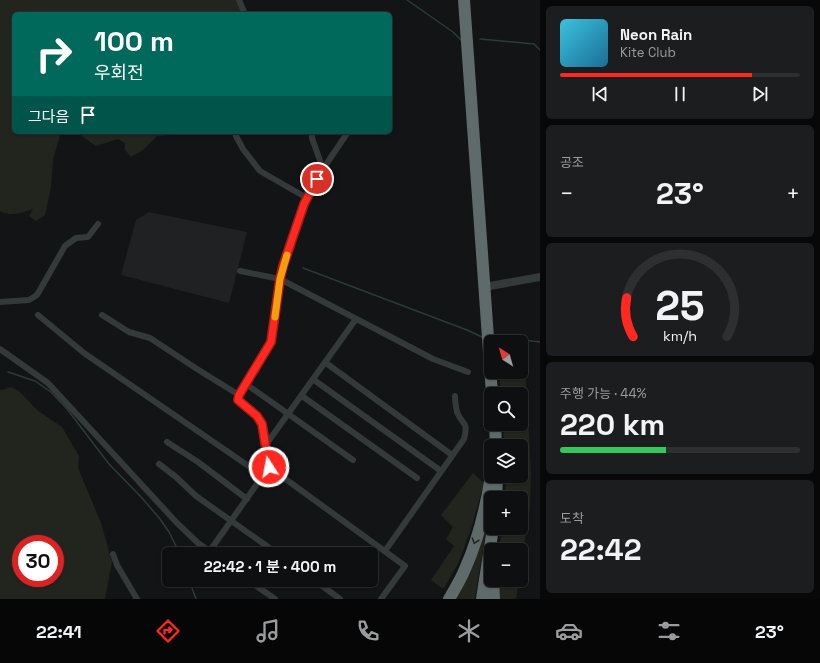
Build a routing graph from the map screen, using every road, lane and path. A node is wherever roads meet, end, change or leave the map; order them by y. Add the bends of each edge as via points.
1 (239, 0) edge
2 (464, 0) edge
3 (470, 0) edge
4 (244, 12) edge
5 (312, 134) edge
6 (347, 134) edge
7 (236, 136) dead end
8 (323, 169) junction
9 (306, 198) junction
10 (98, 224) dead end
11 (240, 271) dead end
12 (540, 277) edge
13 (280, 279) junction
14 (490, 286) junction
15 (0, 302) edge
16 (38, 315) dead end
17 (102, 316) dead end
18 (356, 319) junction
19 (494, 335) edge
20 (0, 349) edge
21 (326, 363) junction
22 (468, 372) dead end
23 (314, 380) junction
24 (246, 384) junction
25 (492, 387) edge
26 (239, 395) junction
27 (302, 396) junction
28 (455, 396) dead end
29 (289, 414) junction
30 (167, 442) dead end
31 (265, 446) junction
32 (452, 455) junction
33 (353, 460) dead end
34 (159, 464) dead end
35 (269, 467) junction
36 (441, 471) junction
37 (263, 476) junction
38 (417, 478) dead end
39 (490, 483) edge
40 (247, 499) junction
41 (231, 521) junction
42 (492, 535) edge
43 (203, 547) edge
44 (215, 547) edge
45 (268, 547) edge
46 (385, 551) junction
47 (113, 554) dead end
48 (258, 587) edge
49 (324, 587) edge
50 (489, 587) edge
51 (493, 587) edge
52 (137, 599) edge
53 (275, 599) edge
54 (340, 599) edge
55 (381, 599) edge
56 (450, 599) edge
57 (482, 599) edge
58 (487, 599) edge
59 (494, 599) edge

1 - 4 street
2 - 25 highway
3 - 14 highway
5 - 8 street
6 - 8 street
7 - 9 street via 260,171
8 - 9 street
9 - 13 street
10 - 15 street via 88,237 76,238 65,246 37,295 29,300
11 - 13 street
12 - 14 street
13 - 18 street
13 - 24 street via 271,342
14 - 19 highway
16 - 37 street via 84,353
17 - 26 street via 129,332 150,338
18 - 21 street
18 - 22 street via 433,359
20 - 43 street via 48,382 177,523
21 - 23 street
21 - 32 street
23 - 27 street
23 - 36 street
24 - 26 street
24 - 29 street
26 - 31 street via 238,400 257,416 262,424
27 - 29 street
27 - 38 street
28 - 32 street via 458,413 467,428 464,439
29 - 31 street
29 - 33 street
30 - 40 street
31 - 35 street
32 - 36 street
34 - 41 street via 196,496
35 - 37 street
35 - 46 street
36 - 46 street
37 - 40 street
39 -> 56 highway via 479,530
40 - 41 street
41 - 44 street
41 - 45 street
42 - 57 highway
46 - 55 street via 405,566
47 - 52 street
48 - 53 street
49 - 54 street
50 - 58 highway
51 - 59 highway

